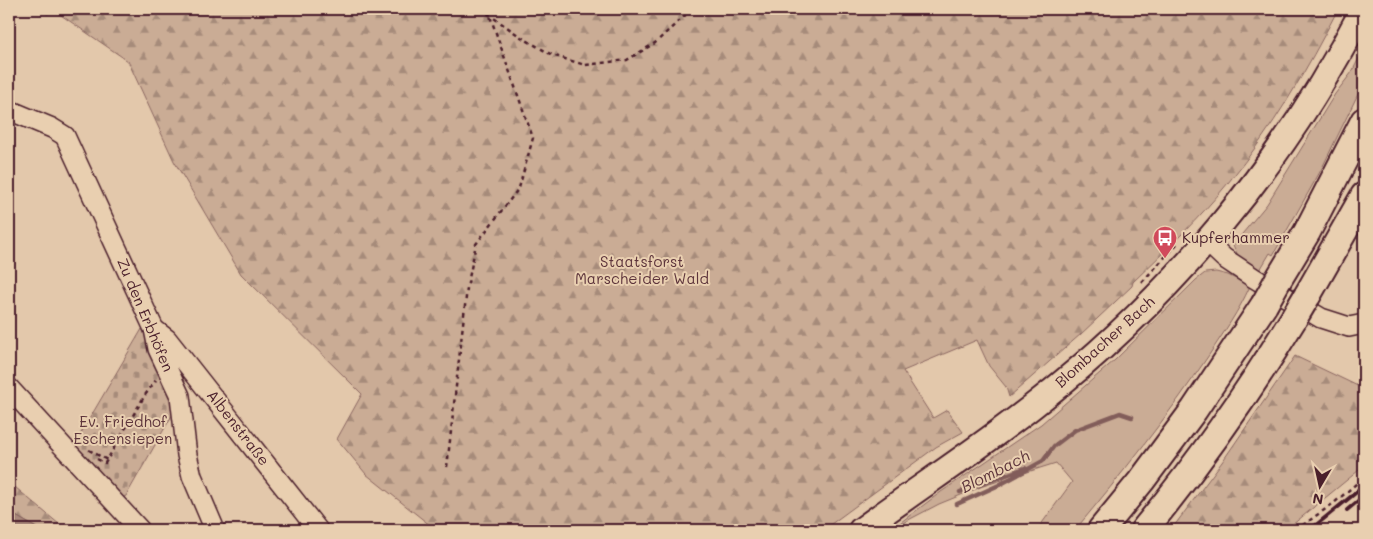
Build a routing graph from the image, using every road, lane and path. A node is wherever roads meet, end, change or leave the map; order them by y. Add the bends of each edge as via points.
1 (481, 9) edge
2 (692, 9) edge
3 (1363, 9) edge
4 (490, 16) junction
5 (9, 110) edge
6 (1364, 121) edge
7 (1364, 196) edge
8 (1180, 241) dead end
9 (1207, 242) junction
10 (1137, 288) dead end
11 (1364, 324) edge
12 (154, 329) junction
13 (168, 368) junction
14 (9, 388) edge
15 (64, 448) junction
16 (447, 467) dead end
17 (1364, 477) edge
18 (140, 530) edge
19 (215, 530) edge
20 (318, 530) edge
21 (861, 530) edge
22 (1101, 530) edge
23 (1144, 530) edge
24 (1296, 530) edge

1 - 4 path
2 - 4 path via 655,43 627,60 585,65 552,55
3 - 9 main road, Blombacher Bach via 1306,110 1266,168
4 - 16 path via 533,138 519,188 476,244 466,297
5 - 12 street, Zu den Erbhöfen via 65,136
6 - 22 highway, bridge via 1307,232 1264,304 1194,410
7 - 23 highway via 1252,384 1171,498
8 - 10 path
9 - 11 street via 1224,258 1321,318 1349,326
9 - 21 main road, Blombacher Bach via 1137,316 1034,406
12 - 13 street, Zu den Erbhöfen via 158,349
12 - 20 street, Albenstraße via 167,339
13 - 15 path via 145,394 106,462 85,448
13 - 19 street, Zu den Erbhöfen via 180,396 192,476
14 - 15 street
15 - 18 street
17 - 24 path

